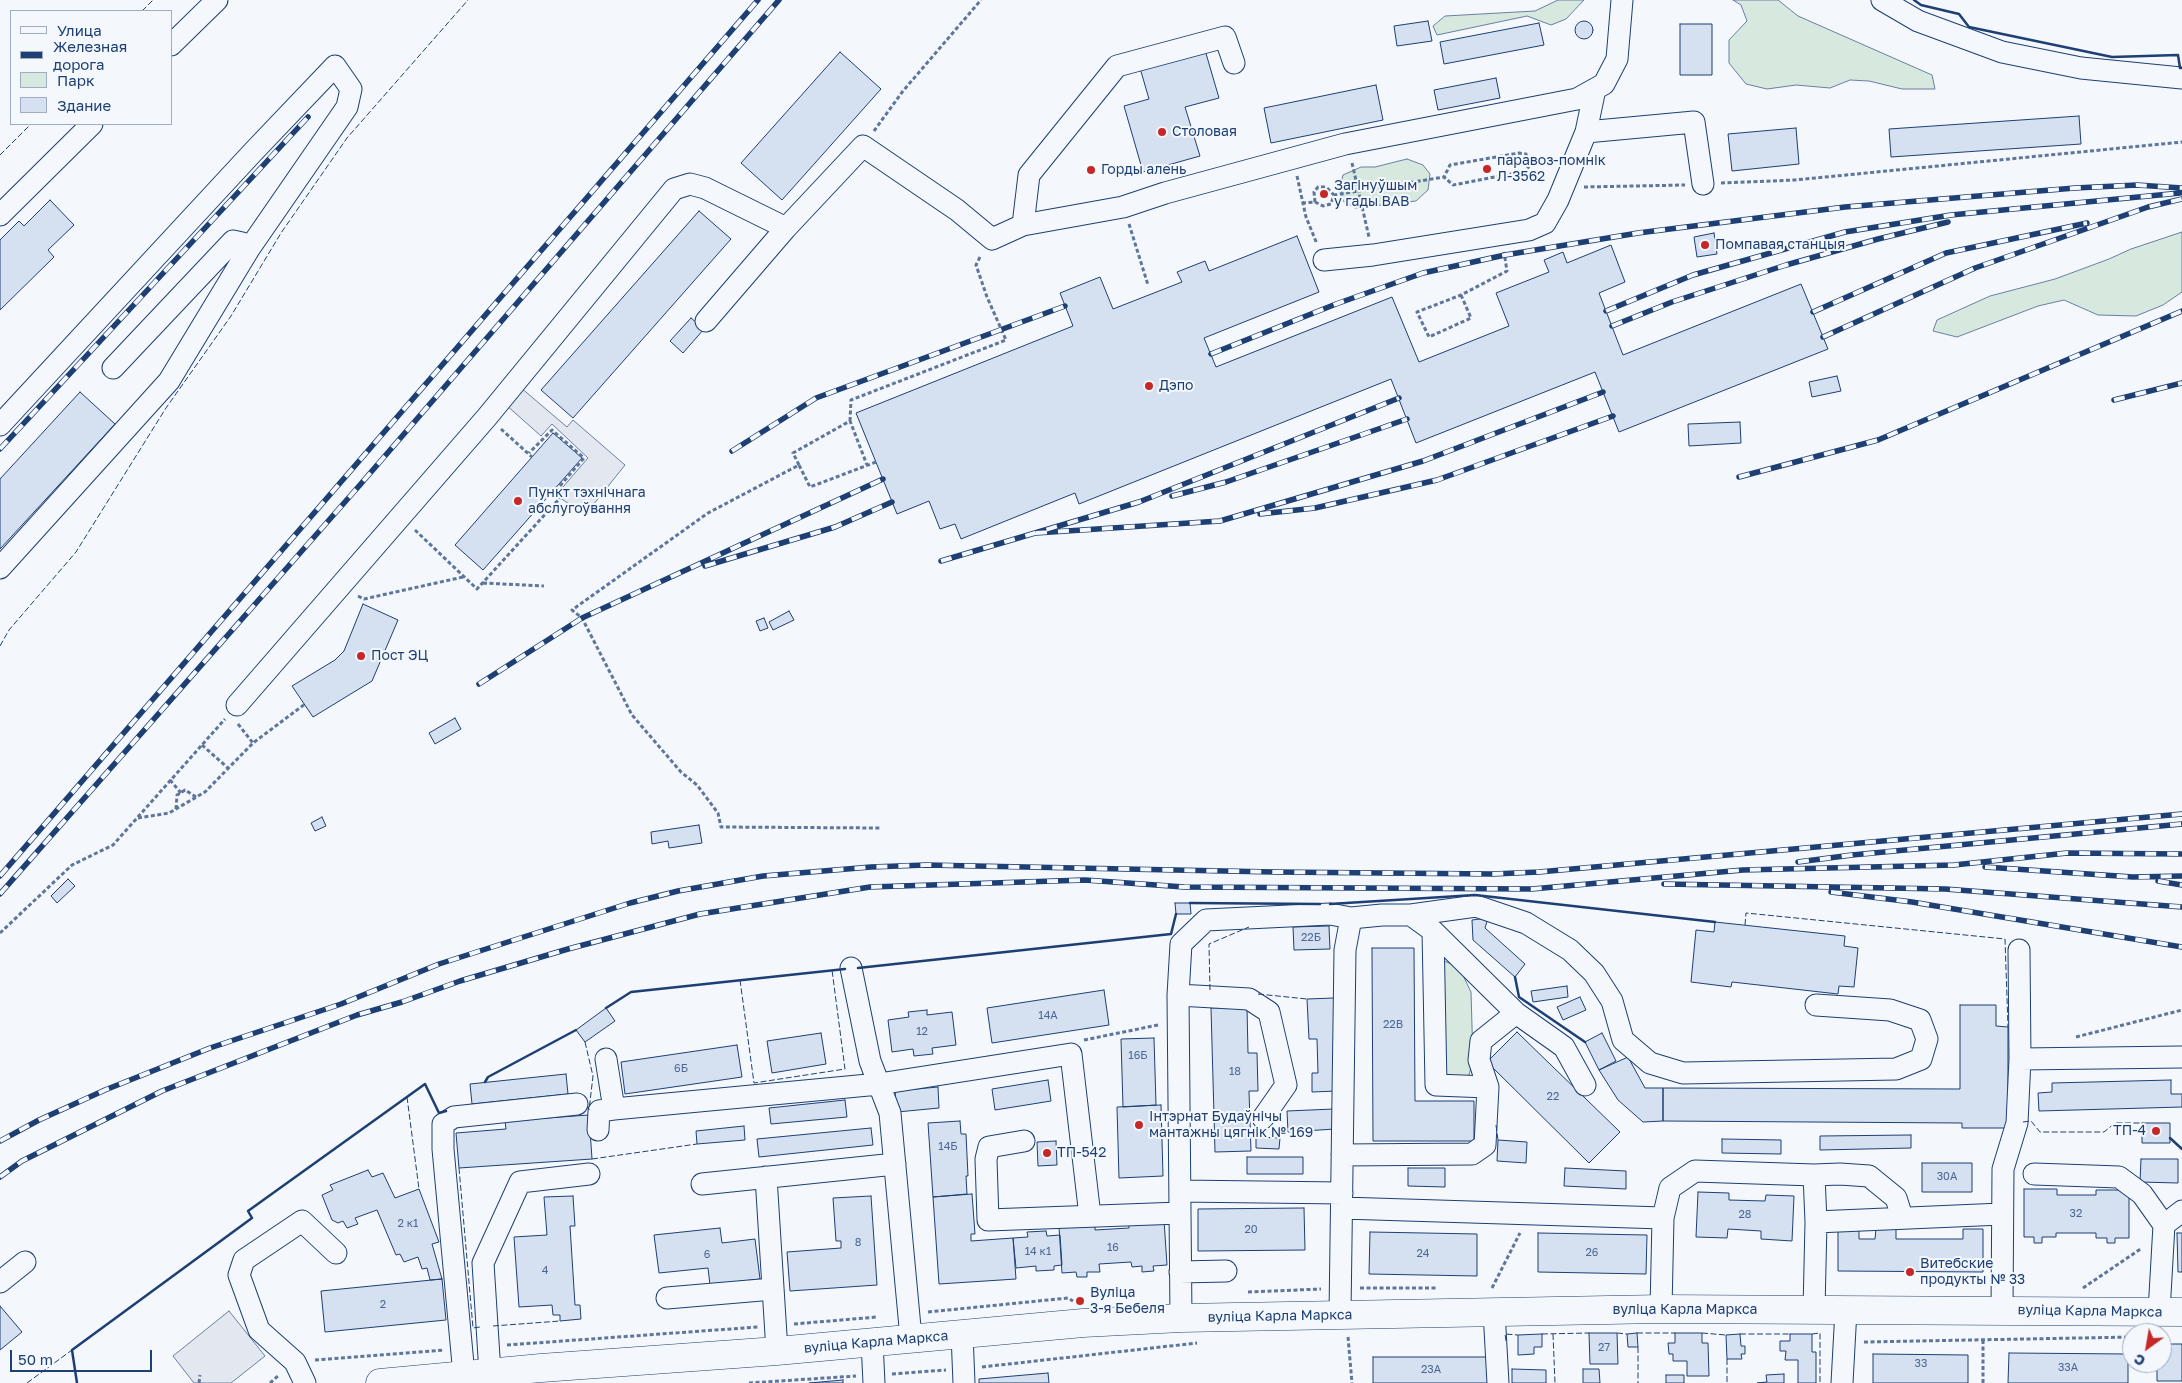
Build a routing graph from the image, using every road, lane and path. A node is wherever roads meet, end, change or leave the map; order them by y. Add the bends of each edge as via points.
1 (217, 0) edge
2 (981, 0) edge
3 (1622, 0) edge
4 (1882, 0) edge
5 (172, 44) edge
6 (1234, 63) dead end
7 (2182, 78) edge
8 (1595, 89) junction
9 (91, 125) edge
10 (1586, 132) junction
11 (2182, 142) edge
12 (1345, 144) junction
13 (863, 146) junction
14 (1291, 158) junction
15 (1444, 176) junction
16 (1703, 184) junction
17 (1563, 188) junction
18 (1357, 191) junction
19 (1334, 195) junction
20 (1315, 202) junction
21 (1302, 203) junction
22 (1123, 207) junction
23 (0, 216) edge
24 (1023, 225) junction
25 (786, 228) junction
26 (1500, 234) junction
27 (992, 239) junction
28 (249, 250) junction
29 (1373, 255) junction
30 (1324, 260) joint
31 (1148, 285) dead end
32 (1462, 295) junction
33 (706, 321) dead end
34 (112, 368) dead end
35 (487, 417) junction
36 (850, 420) junction
37 (0, 425) edge
38 (529, 453) junction
39 (532, 457) dead end
40 (876, 462) dead end
41 (799, 465) junction
42 (867, 465) junction
43 (400, 516) junction
44 (0, 568) edge
45 (464, 577) junction
46 (482, 583) junction
47 (341, 585) junction
48 (544, 586) dead end
49 (305, 704) dead end
50 (234, 709) junction
51 (253, 743) junction
52 (202, 745) junction
53 (228, 768) junction
54 (170, 780) junction
55 (181, 793) junction
56 (196, 797) junction
57 (176, 809) junction
58 (136, 818) junction
59 (880, 828) dead end
60 (1412, 916) junction
61 (1351, 918) junction
62 (1434, 931) junction
63 (0, 933) edge
64 (2019, 950) dead end
65 (851, 968) dead end
66 (1178, 994) junction
67 (1816, 1005) dead end
68 (2182, 1010) edge
69 (1516, 1013) junction
70 (1178, 1020) junction
71 (1071, 1054) junction
72 (2182, 1057) edge
73 (606, 1059) dead end
74 (2030, 1059) junction
75 (879, 1084) junction
76 (1585, 1085) dead end
77 (1488, 1087) junction
78 (577, 1104) dead end
79 (614, 1109) junction
80 (1263, 1118) dead end
81 (598, 1130) dead end
82 (1024, 1141) dead end
83 (1342, 1155) junction
84 (895, 1164) junction
85 (589, 1174) dead end
86 (2034, 1174) dead end
87 (1814, 1175) junction
88 (766, 1177) junction
89 (702, 1184) dead end
90 (1180, 1191) junction
91 (1342, 1201) junction
92 (2182, 1211) edge
93 (1180, 1212) junction
94 (1529, 1214) junction
95 (2002, 1214) junction
96 (1090, 1216) junction
97 (1902, 1217) junction
98 (1662, 1218) junction
99 (1816, 1222) junction
100 (2164, 1230) junction
101 (336, 1252) dead end
102 (25, 1262) dead end
103 (1226, 1271) dead end
104 (1180, 1272) junction
105 (0, 1282) edge
106 (774, 1289) junction
107 (2083, 1289) dead end
108 (667, 1298) dead end
109 (1493, 1300) junction
110 (1661, 1309) junction
111 (2002, 1309) junction
112 (1814, 1310) junction
113 (1846, 1310) junction
114 (2170, 1312) edge
115 (1181, 1318) junction
116 (1344, 1323) junction
117 (962, 1334) junction
118 (2122, 1337) edge
119 (911, 1338) junction
120 (1983, 1340) junction
121 (872, 1342) junction
122 (1201, 1342) dead end
123 (1843, 1342) junction
124 (777, 1351) junction
125 (477, 1374) junction
126 (200, 1375) dead end
127 (542, 1376) edge
128 (964, 1376) edge
129 (874, 1379) edge
130 (199, 1383) edge
131 (305, 1383) edge
132 (380, 1383) edge
133 (749, 1383) edge
134 (1352, 1383) edge
135 (1498, 1383) edge
136 (1842, 1383) edge
137 (1983, 1383) edge

1 - 5 street
2 - 13 path via 903,91
3 - 8 street via 1617,59 1604,84
4 - 7 street via 1918,21 2002,52 2081,68
6 - 24 street via 1225,37 1117,66 1029,175
8 - 10 street
8 - 12 street via 1577,99
9 - 23 street
10 - 16 street via 1694,122
10 - 17 street
11 - 16 path via 1795,180
12 - 14 street
12 - 18 path
13 - 25 street
13 - 27 street via 957,210
14 - 21 path
14 - 22 street
15 - 15 path via 1450,165 1519,153 1526,154 1529,166 1526,171 1453,185
15 - 18 path
16 - 17 path
17 - 26 street via 1545,223 1529,230
18 - 19 path
18 - 29 path
19 - 20 path via 1331,204 1323,206
19 - 20 path via 1326,186 1318,187 1314,192
20 - 21 path
21 - 30 path
22 - 24 street
22 - 31 path
24 - 27 street
25 - 33 street
25 - 35 street via 705,188 690,184 674,189
26 - 29 street
26 - 32 path via 1507,271
27 - 36 path via 976,264 1006,340 851,400
28 - 34 street via 242,243 233,242
28 - 37 street via 347,107 351,89 335,66
28 - 44 street via 169,381
29 - 30 street
32 - 32 path via 1417,312 1429,337 1471,318
35 - 38 path
35 - 43 street
36 - 41 path via 793,453
36 - 42 path
38 - 39 path
38 - 46 path via 552,430 584,458 553,494 560,498
40 - 42 path
41 - 42 path via 810,488
41 - 59 path via 708,513 572,610 582,618 632,715 681,772 697,785 718,813 721,827
43 - 45 path
43 - 47 street
45 - 46 path via 477,589
45 - 47 path via 364,599
46 - 48 path
47 - 50 street
49 - 51 path
50 - 51 path
50 - 52 path
51 - 53 path
52 - 53 path
52 - 54 path
53 - 56 path
54 - 55 path
54 - 58 path
55 - 56 path via 185,790
55 - 57 path via 177,795
56 - 57 path
57 - 58 path
58 - 63 path via 113,844 72,865
60 - 61 street
60 - 62 street
60 - 67 street via 1476,906 1526,923 1570,950 1594,973 1612,1001 1623,1040 1650,1063 1683,1072 1896,1069 1921,1059 1927,1039 1920,1020 1890,1010
61 - 66 street via 1330,914 1206,920 1181,944
61 - 83 street via 1345,950
62 - 69 street
62 - 77 street via 1436,1085
64 - 74 street
65 - 75 street via 870,1061
66 - 70 street
66 - 80 street via 1249,999 1269,1012 1286,1086
68 - 74 path via 2066,1040
69 - 76 street via 1564,1047
69 - 77 street via 1481,1041 1479,1060
70 - 71 path via 1072,1043
70 - 90 street
71 - 75 street
71 - 96 street
72 - 74 street
73 - 79 street
74 - 95 street via 2017,1123 2003,1169
75 - 79 street
75 - 84 street via 890,1113
77 - 83 street via 1485,1145 1472,1154
78 - 125 street via 454,1117 443,1124 443,1149
79 - 81 street via 599,1111
82 - 96 street via 989,1146 986,1159 988,1220
83 - 91 street
84 - 88 street
84 - 119 street
85 - 125 street via 520,1182 483,1263
86 - 100 street via 2118,1177 2142,1194
87 - 97 street via 1869,1176 1896,1198
87 - 98 street via 1695,1171 1670,1188
87 - 99 street
88 - 89 street
88 - 106 street
90 - 91 street
90 - 93 street
91 - 94 street
91 - 116 street
92 - 100 street
93 - 96 street
93 - 104 street
94 - 98 street
94 - 109 path
95 - 97 street
95 - 111 street
97 - 99 street
98 - 110 street
99 - 112 street
100 - 107 path
100 - 114 street
101 - 131 street via 302,1221 244,1260 239,1275 259,1330 296,1362
102 - 105 street
103 - 104 street
104 - 115 street
106 - 108 street
106 - 124 street
109 - 110 main road, вуліца Карла Маркса
109 - 116 main road, вуліца Карла Маркса
109 - 135 street
110 - 112 main road, вуліца Карла Маркса
111 - 113 main road, вуліца Карла Маркса
111 - 114 main road, вуліца Карла Маркса
112 - 113 main road, вуліца Карла Маркса
113 - 123 street
115 - 116 main road, вуліца Карла Маркса
115 - 117 main road, вуліца Карла Маркса
116 - 134 path
117 - 119 main road, вуліца Карла Маркса
117 - 128 street
118 - 120 path
119 - 121 main road, вуліца Карла Маркса
120 - 123 path
120 - 137 path
121 - 124 main road, вуліца Карла Маркса
121 - 129 street
122 - 128 path
123 - 136 street
124 - 127 main road, вуліца Карла Маркса
125 - 127 main road, вуліца Карла Маркса
125 - 132 main road, вуліца Карла Маркса
126 - 130 path
128 - 129 path
129 - 133 path

